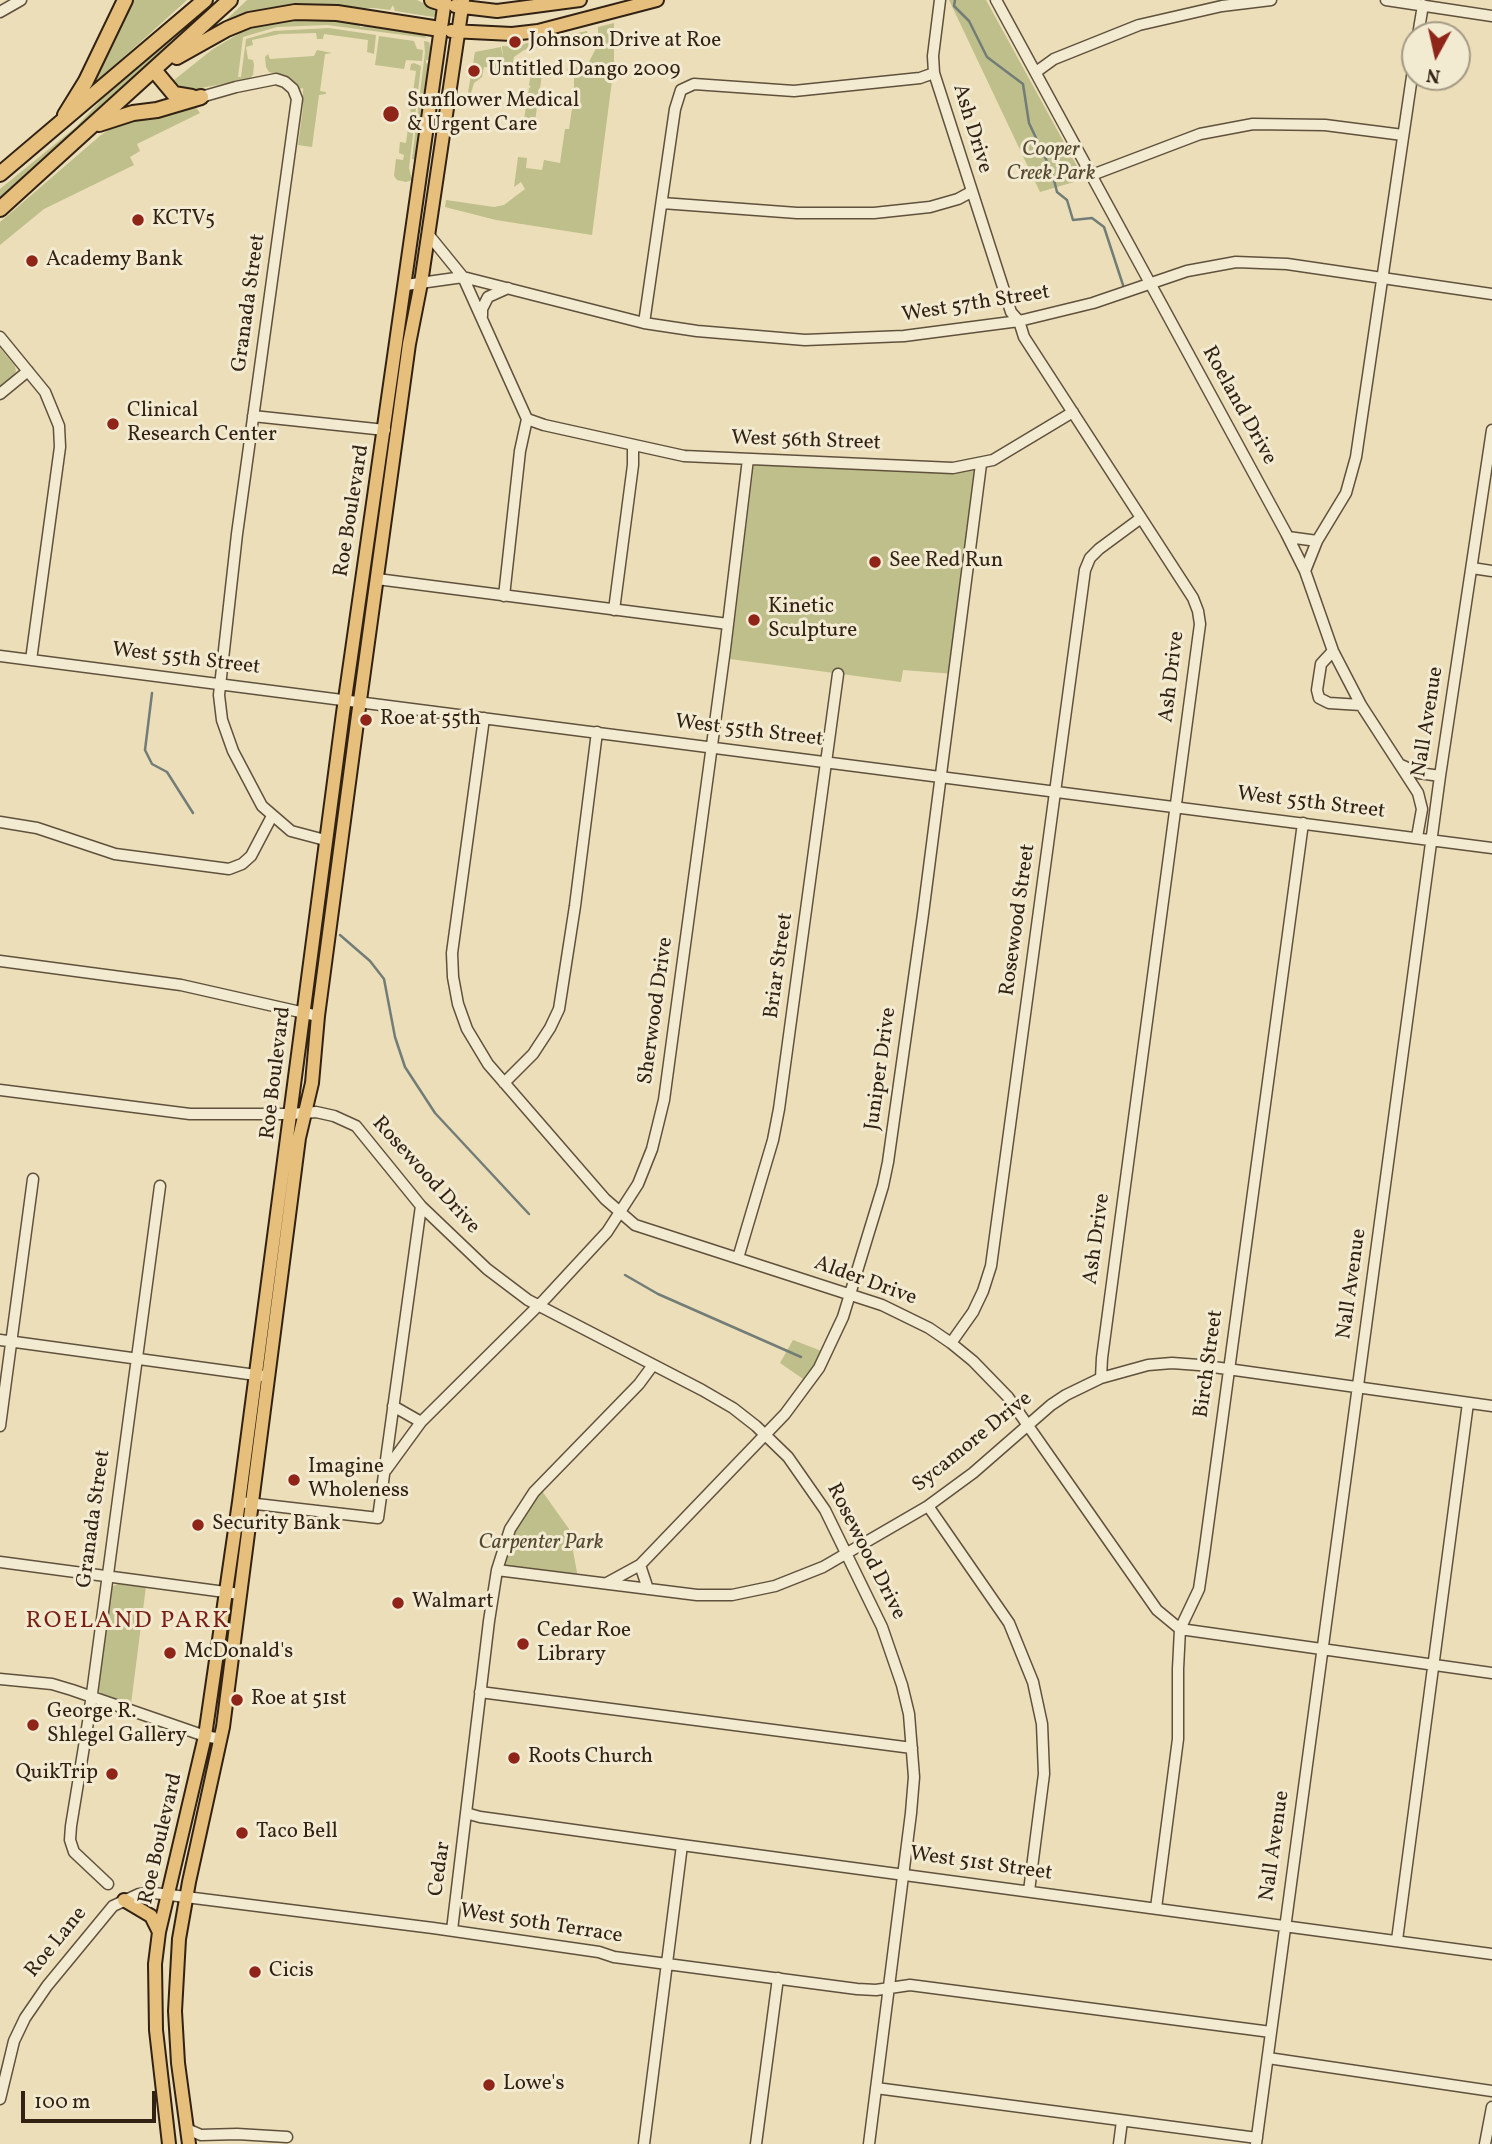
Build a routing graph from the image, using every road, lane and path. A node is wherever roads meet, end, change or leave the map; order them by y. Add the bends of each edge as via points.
1 (21, 0) edge
2 (125, 0) edge
3 (205, 0) edge
4 (230, 0) edge
5 (580, 0) edge
6 (657, 0) edge
7 (940, 0) edge
8 (996, 0) edge
9 (1271, 0) edge
10 (1385, 0) edge
11 (440, 1) edge
12 (462, 4) edge
13 (1423, 5) junction
14 (0, 12) edge
15 (1492, 16) edge
16 (1420, 21) edge
17 (440, 29) junction
18 (458, 32) junction
19 (154, 70) junction
20 (1036, 72) junction
21 (934, 73) junction
22 (1410, 91) edge
23 (201, 97) junction
24 (61, 123) junction
25 (91, 127) junction
26 (1403, 135) junction
27 (2, 170) edge
28 (1092, 175) junction
29 (971, 192) junction
30 (662, 203) junction
31 (0, 209) edge
32 (428, 234) junction
33 (463, 277) junction
34 (1382, 278) junction
35 (421, 283) junction
36 (1150, 284) junction
37 (406, 285) junction
38 (508, 288) junction
39 (1492, 294) edge
40 (482, 320) junction
41 (1019, 321) junction
42 (644, 323) junction
43 (0, 337) edge
44 (28, 371) junction
45 (0, 394) edge
46 (1073, 412) junction
47 (253, 416) junction
48 (527, 419) junction
49 (384, 430) junction
50 (1492, 430) edge
51 (633, 446) junction
52 (748, 459) junction
53 (981, 464) junction
54 (1141, 518) junction
55 (1288, 537) junction
56 (1317, 541) junction
57 (1472, 568) junction
58 (1305, 571) junction
59 (1492, 571) edge
60 (377, 579) junction
61 (504, 596) junction
62 (614, 610) junction
63 (728, 624) junction
64 (1333, 651) junction
65 (0, 656) edge
66 (31, 660) junction
67 (838, 674) dead end
68 (219, 684) junction
69 (345, 700) junction
70 (359, 702) junction
71 (1361, 705) junction
72 (484, 718) junction
73 (597, 732) junction
74 (712, 747) junction
75 (827, 761) junction
76 (1400, 765) junction
77 (941, 776) junction
78 (1440, 776) junction
79 (1056, 791) junction
80 (1176, 806) junction
81 (272, 816) junction
82 (0, 822) edge
83 (1303, 823) junction
84 (1417, 837) junction
85 (1432, 839) junction
86 (326, 840) junction
87 (1492, 848) edge
88 (0, 961) edge
89 (304, 1014) junction
90 (318, 1016) junction
91 (504, 1083) junction
92 (0, 1090) edge
93 (305, 1113) junction
94 (291, 1114) junction
95 (33, 1179) dead end
96 (160, 1186) dead end
97 (421, 1206) junction
98 (620, 1212) junction
99 (738, 1258) junction
100 (850, 1294) junction
101 (538, 1305) junction
102 (6, 1341) edge
103 (951, 1343) junction
104 (137, 1359) junction
105 (653, 1365) junction
106 (1229, 1369) junction
107 (262, 1376) junction
108 (1101, 1378) junction
109 (1358, 1387) junction
110 (1468, 1403) junction
111 (393, 1406) junction
112 (1492, 1406) edge
113 (421, 1422) junction
114 (1028, 1425) junction
115 (0, 1426) edge
116 (765, 1435) junction
117 (386, 1470) junction
118 (239, 1502) junction
119 (253, 1504) junction
120 (928, 1506) junction
121 (847, 1554) junction
122 (0, 1562) edge
123 (640, 1565) junction
124 (497, 1570) junction
125 (106, 1576) junction
126 (607, 1583) junction
127 (648, 1589) junction
128 (226, 1591) junction
129 (240, 1594) junction
130 (1181, 1629) junction
131 (1323, 1648) junction
132 (1434, 1665) junction
133 (1492, 1672) edge
134 (0, 1679) edge
135 (480, 1692) junction
136 (90, 1697) junction
137 (205, 1737) junction
138 (221, 1739) junction
139 (912, 1748) junction
140 (466, 1813) junction
141 (682, 1845) junction
142 (903, 1874) junction
143 (108, 1884) dead end
144 (1029, 1891) junction
145 (169, 1895) junction
146 (187, 1897) junction
147 (124, 1900) junction
148 (1156, 1908) junction
149 (1284, 1924) junction
150 (452, 1930) junction
151 (159, 1931) junction
152 (1397, 1940) junction
153 (1492, 1954) edge
154 (668, 1963) junction
155 (778, 1978) junction
156 (889, 1989) junction
157 (1271, 2032) junction
158 (1268, 2058) junction
159 (1, 2083) edge
160 (876, 2088) junction
161 (1492, 2098) edge
162 (0, 2099) edge
163 (1122, 2121) junction
164 (187, 2129) junction
165 (287, 2137) dead end
166 (1256, 2141) edge
167 (169, 2144) edge
168 (189, 2144) edge
169 (643, 2144) edge
170 (756, 2144) edge
171 (869, 2144) edge
172 (1119, 2144) edge
173 (1485, 2144) edge

1 - 14 street
2 - 24 highway
3 - 24 highway
4 - 19 highway
5 - 12 main road via 497,11
6 - 18 main road via 538,31
7 - 21 street, Ash Drive
8 - 20 street, Roeland Drive
9 - 20 street via 1139,25 1054,59
10 - 13 street
11 - 12 main road
11 - 17 main road, Roe Boulevard
12 - 18 main road, Roe Boulevard
13 - 15 street
13 - 16 street
17 - 18 main road
17 - 19 highway via 337,13 267,15 227,29
17 - 37 main road, Roe Boulevard
18 - 32 main road, Roe Boulevard
19 - 23 highway via 174,94
19 - 25 highway
20 - 28 street, Roeland Drive
21 - 29 street, Ash Drive
21 - 30 street via 794,91 694,84 681,90
22 - 26 street
23 - 25 highway
23 - 47 street, Granada Street via 276,79 293,89 297,99
24 - 27 highway
25 - 31 highway
26 - 28 street via 1325,125 1253,124 1200,134
26 - 34 street
28 - 36 street, Roeland Drive
29 - 30 street via 930,207 874,213 797,214
29 - 41 street, Ash Drive via 1011,312
30 - 42 street
32 - 33 street
32 - 35 main road, Roe Boulevard
33 - 35 street, West 57th Street
33 - 38 street, West 57th Street
33 - 40 street
34 - 36 street, West 57th Street via 1287,264 1236,262 1195,268
34 - 39 street, West 57th Street
34 - 56 street via 1353,473 1336,513
35 - 37 street, West 57th Street
35 - 60 main road, Roe Boulevard
36 - 41 street, West 57th Street
36 - 55 street, Roeland Drive
37 - 49 main road, Roe Boulevard
38 - 40 street via 488,297
38 - 42 street, West 57th Street
40 - 48 street
41 - 42 street, West 57th Street via 904,336 805,340
41 - 46 street, Ash Drive via 1024,337
43 - 44 street
44 - 45 street
44 - 66 street via 53,408 60,447
46 - 53 street, West 56th Street
46 - 54 street, Ash Drive
47 - 49 street
47 - 68 street, Granada Street
48 - 51 street, West 56th Street
48 - 61 street
49 - 69 main road, Roe Boulevard
50 - 57 street, Nall Avenue
51 - 52 street, West 56th Street via 684,456
51 - 62 street
52 - 53 street, West 56th Street via 953,468
52 - 63 street, Sherwood Drive
53 - 77 street, Juniper Drive
54 - 79 street, Rosewood Street via 1099,549 1085,570
54 - 80 street, Ash Drive via 1193,598 1200,624
55 - 56 street
55 - 58 street, Roeland Drive
56 - 58 street
57 - 59 street
57 - 78 street, Nall Avenue
58 - 64 street, Roeland Drive
60 - 61 street
60 - 70 main road, Roe Boulevard
61 - 62 street
62 - 63 street
63 - 74 street, Sherwood Drive
64 - 71 street, Roeland Drive
64 - 71 street via 1321,664 1319,698
65 - 66 street, West 55th Street
66 - 68 street, West 55th Street
67 - 75 street, Briar Street
68 - 69 street, West 55th Street
68 - 81 street, Granada Street via 222,720 233,751
69 - 70 street, West 55th Street
69 - 86 main road, Roe Boulevard
70 - 72 street, West 55th Street
70 - 90 main road, Roe Boulevard
71 - 76 street, Roeland Drive
72 - 73 street, West 55th Street
72 - 91 street, Alder Drive via 452,953 453,977 467,1029
73 - 74 street, West 55th Street
73 - 91 street via 559,1009 533,1054
74 - 75 street, West 55th Street
74 - 98 street, Sherwood Drive via 658,1131 642,1175
75 - 77 street, West 55th Street
75 - 99 street, Briar Street via 779,1109
76 - 78 street
76 - 84 street, Roeland Drive via 1418,793 1422,810
77 - 79 street, West 55th Street
77 - 100 street, Juniper Drive via 888,1163
78 - 85 street, Nall Avenue
79 - 80 street, West 55th Street
79 - 103 street, Rosewood Street via 991,1266 983,1291
80 - 83 street, West 55th Street
80 - 108 street, Ash Drive
81 - 82 street via 251,856 229,869 115,854 37,828
81 - 86 street via 291,831
83 - 84 street, West 55th Street
83 - 106 street, Birch Street
84 - 85 street, West 55th Street
85 - 87 street, West 55th Street
85 - 109 street, Nall Avenue
86 - 89 main road, Roe Boulevard
88 - 89 street via 181,985
89 - 90 street
89 - 94 main road, Roe Boulevard
90 - 93 main road, Roe Boulevard
91 - 98 street, Alder Drive via 596,1191
92 - 94 street, Rosewood Drive via 190,1114
93 - 94 street, Rosewood Drive
93 - 97 street, Rosewood Drive via 334,1116 356,1126
93 - 107 main road, Roe Boulevard
94 - 107 main road, Roe Boulevard
95 - 102 street
96 - 104 street, Granada Street
97 - 101 street, Rosewood Drive via 487,1269
97 - 111 street
98 - 99 street, Alder Drive via 635,1225
98 - 101 street, Sherwood Drive
99 - 100 street, Alder Drive
100 - 103 street, Alder Drive via 908,1316
100 - 116 street, Juniper Drive via 819,1368
101 - 105 street, Rosewood Drive
101 - 113 street, Sherwood Drive
102 - 104 street
102 - 115 street
103 - 114 street, Alder Drive via 998,1386
104 - 107 street
104 - 125 street, Granada Street
105 - 116 street, Rosewood Drive via 733,1408
105 - 124 street, Cedar via 526,1502 510,1529
106 - 108 street, Sycamore Drive via 1172,1363
106 - 109 street, Sycamore Drive
106 - 130 street, Birch Street via 1199,1589
107 - 118 main road, Roe Boulevard
107 - 119 main road, Roe Boulevard
108 - 114 street, Sycamore Drive via 1066,1395
109 - 110 street, Sycamore Drive
109 - 131 street, Nall Avenue
110 - 112 street, Sycamore Drive
110 - 132 street
111 - 113 street
111 - 117 street
113 - 117 street, Sherwood Drive
114 - 120 street, Sycamore Drive
114 - 130 street, Alder Drive via 1157,1610
116 - 121 street, Rosewood Drive via 813,1490
116 - 123 street, Juniper Drive
117 - 119 street via 378,1518
118 - 119 street
118 - 128 main road, Roe Boulevard
119 - 129 main road, Roe Boulevard
120 - 121 street, Sycamore Drive
120 - 144 street via 1009,1623 1033,1682 1042,1724 1044,1774
121 - 127 street, Sycamore Drive via 761,1590 696,1595
121 - 139 street, Rosewood Drive via 891,1648
122 - 125 street
123 - 126 street, Juniper Drive
123 - 127 street
124 - 126 street, Sycamore Drive
124 - 135 street, Cedar
125 - 128 street
125 - 136 street, Granada Street
126 - 127 street, Sycamore Drive
128 - 129 street
128 - 137 main road, Roe Boulevard
129 - 138 main road, Roe Boulevard
130 - 131 street
130 - 148 street, Birch Street via 1178,1739
131 - 132 street
131 - 149 street, Nall Avenue
132 - 133 street
132 - 152 street
134 - 136 street via 52,1684
135 - 139 street
135 - 140 street, Cedar
136 - 137 street
136 - 143 street, Granada Street via 70,1840 74,1852
137 - 138 street
137 - 145 main road, Roe Boulevard
138 - 146 main road, Roe Boulevard
139 - 142 street, Rosewood Drive via 914,1777
140 - 141 street, West 51st Street
140 - 150 street, Cedar
141 - 142 street, West 51st Street
141 - 154 street
142 - 144 street, West 51st Street
142 - 156 street, Rosewood Drive
144 - 148 street, West 51st Street
145 - 146 street, West 50th Terrace
145 - 147 street via 139,1894
145 - 151 main road, Roe Boulevard
146 - 150 street, West 50th Terrace
146 - 164 main road, Roe Boulevard via 179,1939 175,2011
147 - 151 main road via 151,1916
147 - 159 street, Roe Lane via 106,1912 32,2007 14,2041
148 - 149 street, West 51st Street
149 - 152 street, West 51st Street
149 - 157 street, Nall Avenue
150 - 154 street, West 50th Terrace
151 - 167 main road, Roe Boulevard via 154,1994
152 - 153 street, West 51st Street
154 - 155 street, West 50th Terrace
154 - 169 street
155 - 156 street, West 50th Terrace
155 - 170 street
156 - 157 street, West 50th Terrace via 910,1985
156 - 160 street, Rosewood Drive
157 - 158 street, Nall Avenue
158 - 161 street
158 - 166 street, Nall Avenue
159 - 162 street, Roe Lane
160 - 163 street
160 - 171 street, Rosewood Drive
161 - 173 street
163 - 166 street
163 - 172 street
164 - 165 street via 201,2135
164 - 168 main road, Roe Boulevard

